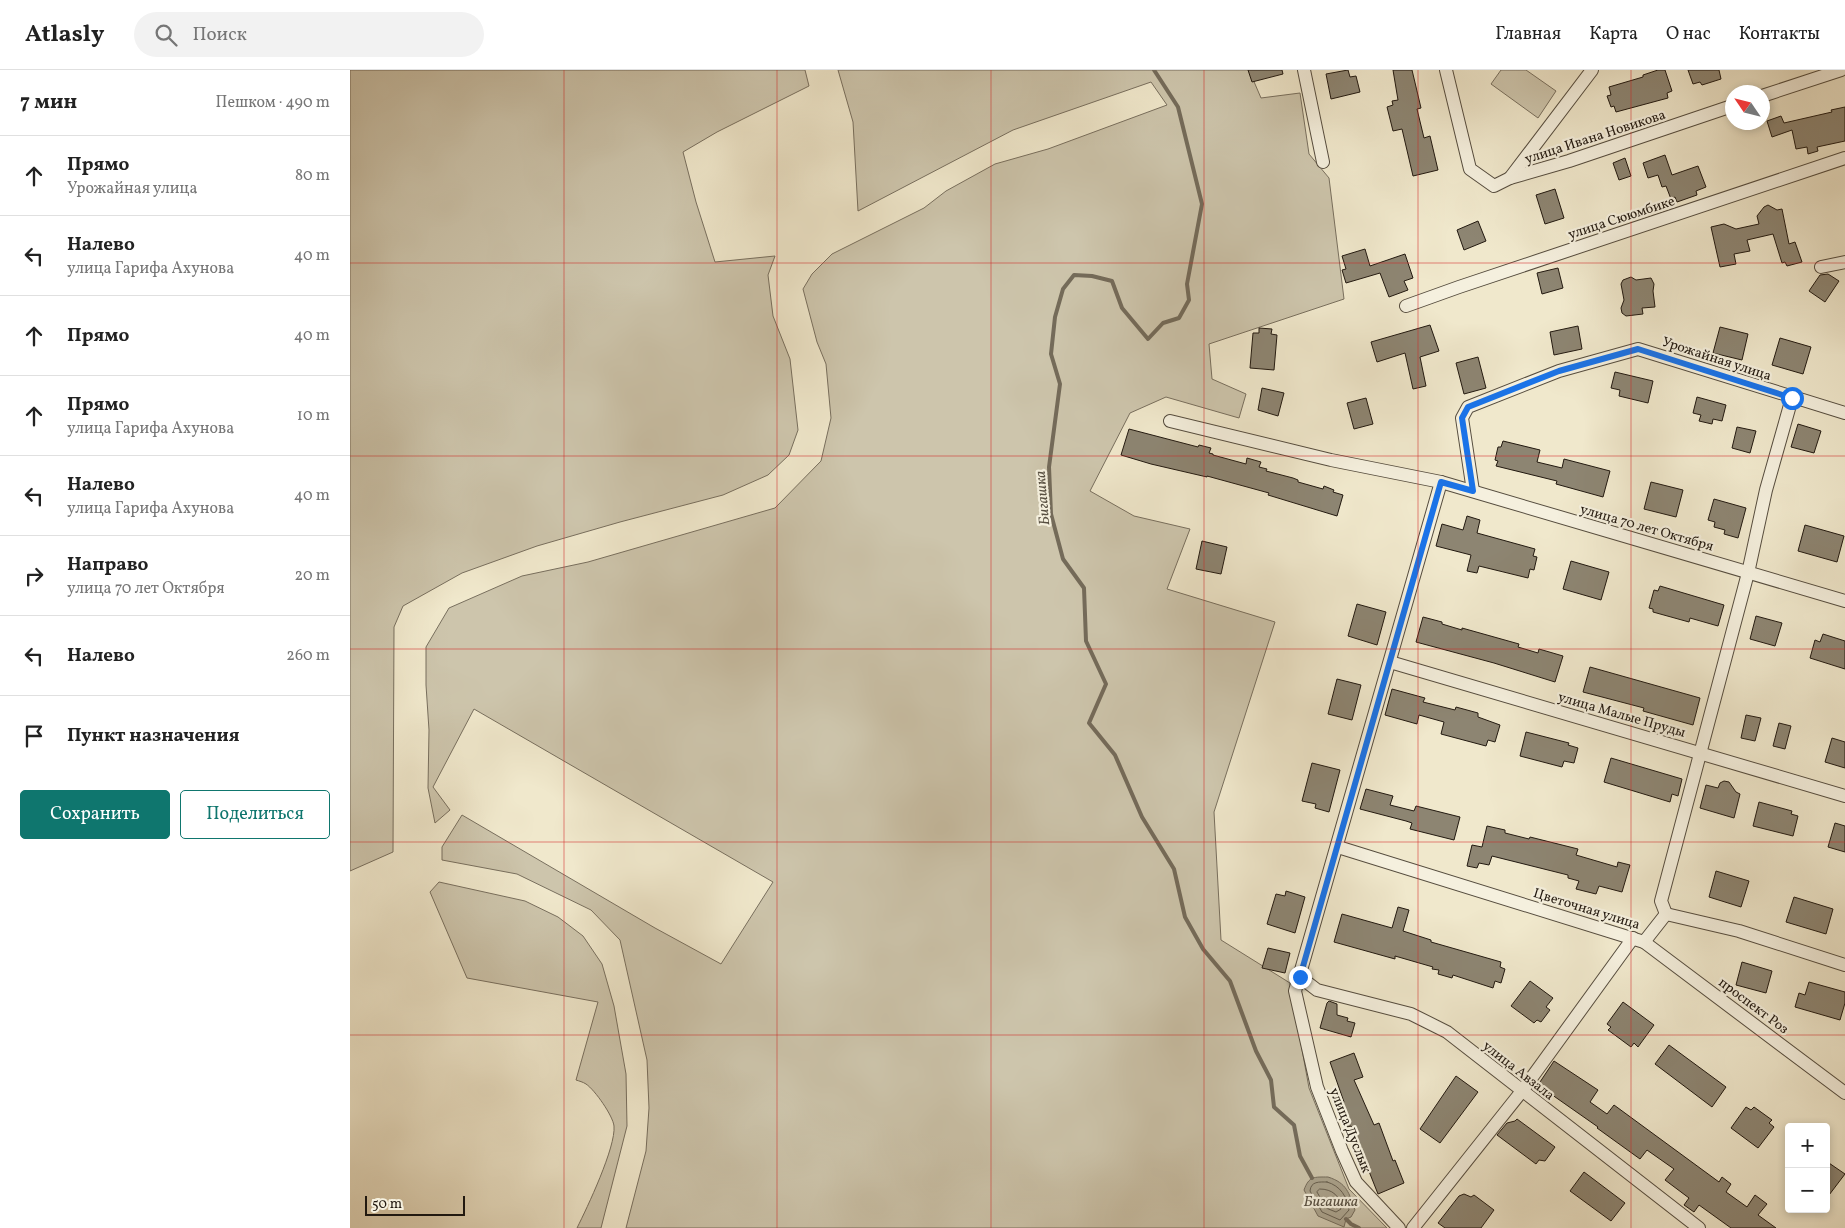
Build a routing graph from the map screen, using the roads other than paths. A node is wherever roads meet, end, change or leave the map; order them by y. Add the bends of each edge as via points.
1 (1304, 70) edge
2 (1446, 70) edge
3 (1592, 70) edge
4 (1841, 70) edge
5 (1770, 93) edge
6 (1725, 108) edge
7 (1845, 158) edge
8 (1323, 162) dead end
9 (1510, 178) junction
10 (1845, 262) edge
11 (1821, 267) dead end
12 (1406, 306) dead end
13 (1792, 398) junction
14 (1845, 413) edge
15 (1170, 421) dead end
16 (1441, 482) junction
17 (1473, 491) junction
18 (1748, 573) junction
19 (1845, 601) edge
20 (1390, 662) junction
21 (1700, 752) junction
22 (1845, 796) edge
23 (1338, 847) junction
24 (1666, 914) junction
25 (1639, 940) junction
26 (1845, 965) edge
27 (1300, 977) junction
28 (1522, 1091) junction
29 (1845, 1093) edge
30 (1399, 1228) edge
31 (1413, 1228) edge
32 (1699, 1228) edge

1 - 8 street
2 - 9 street, улица Ивана Новикова via 1470,170 1494,186
3 - 9 street
4 - 5 street
6 - 9 street, улица Ивана Новикова
7 - 12 street, улица Сююмбике
10 - 11 street
13 - 14 street, Урожайная улица
13 - 17 street, Урожайная улица via 1638,349 1559,371 1468,407 1462,418
13 - 18 street via 1766,490
15 - 16 street, улица 70 лет Октября via 1330,460
16 - 17 street, улица 70 лет Октября
16 - 20 street
17 - 18 street, улица 70 лет Октября
18 - 19 street, улица 70 лет Октября
18 - 21 street
20 - 21 street, улица Малые Пруды
20 - 23 street
21 - 22 street, улица Малые Пруды
21 - 24 street via 1661,901
23 - 25 street, Цветочная улица
23 - 27 street
24 - 25 street, Цветочная улица
24 - 26 street via 1739,931
25 - 28 street
25 - 29 street, проспект Роз
27 - 28 street, улица Авзала via 1317,990 1411,1014 1447,1032
27 - 30 street, улица Дуслык via 1296,991 1318,1087 1342,1150 1356,1182
28 - 31 street
28 - 32 street, улица Авзала

